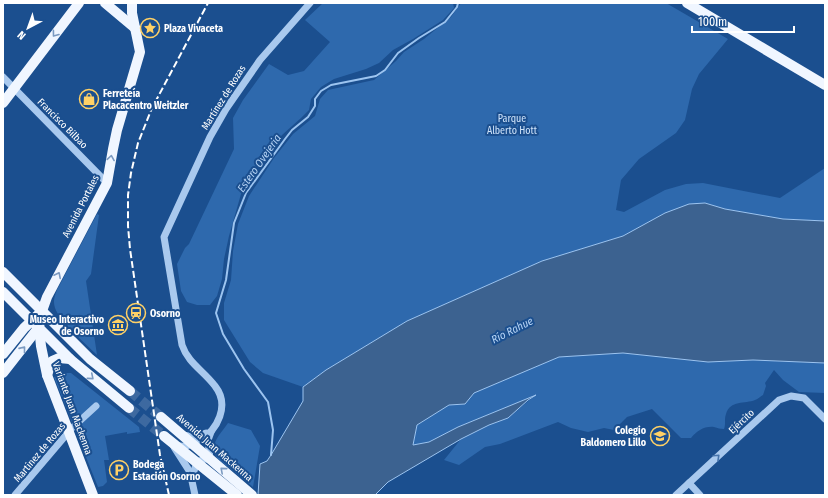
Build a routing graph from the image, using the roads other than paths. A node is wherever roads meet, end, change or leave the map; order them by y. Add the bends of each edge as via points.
1 (79, 3) edge
2 (105, 3) edge
3 (109, 3) edge
4 (310, 3) edge
5 (687, 3) edge
6 (132, 5) edge
7 (136, 29) junction
8 (3, 77) edge
9 (825, 85) edge
10 (14, 88) junction
11 (3, 103) edge
12 (107, 183) junction
13 (3, 272) edge
14 (3, 292) edge
15 (42, 311) junction
16 (36, 324) junction
17 (3, 354) edge
18 (70, 359) junction
19 (3, 373) edge
20 (47, 375) junction
21 (130, 391) tunnel mouth
22 (96, 406) dead end
23 (129, 408) tunnel mouth
24 (161, 417) tunnel mouth
25 (825, 419) edge
26 (212, 431) junction
27 (69, 433) junction
28 (182, 434) junction
29 (166, 437) junction
30 (193, 444) junction
31 (210, 459) junction
32 (197, 462) junction
33 (192, 477) junction
34 (689, 483) junction
35 (15, 495) edge
36 (93, 495) edge
37 (195, 495) edge
38 (237, 495) edge
39 (252, 495) edge
40 (676, 495) edge
41 (700, 495) edge

1 -> 10 main road
2 - 7 main road
3 - 6 main road via 123,13 128,12
4 - 26 street, Martínez de Rozas via 256,64 226,109 164,237 185,353 215,386 221,398 220,417
5 - 9 main road
6 - 7 main road, Avenida Portales
12 -> 7 main road, Avenida Portales via 117,130 140,55
8 - 10 street, Francisco Bilbao
10 - 11 main road
10 - 12 street, Francisco Bilbao
15 -> 12 main road, Avenida Portales
13 - 15 main road
14 - 16 main road
15 - 16 main road, Avenida Portales
15 - 21 main road via 90,359
16 - 17 main road, Avenida Portales via 24,328
16 - 18 main road
19 -> 16 main road, Avenida Portales
16 - 20 main road, Variante Juan Mackenna
18 - 20 main road via 60,358 52,361
18 -> 23 main road
20 - 27 main road, Variante Juan Mackenna
22 - 27 street, Martínez de Rozas
24 - 28 main road, Avenida Juan Mackenna
34 -> 25 street, Ejército via 779,400 791,396 804,398
26 - 28 street via 194,437
26 - 30 street
26 - 31 street via 208,440
27 - 35 street, Martínez de Rozas
27 - 36 main road, Variante Juan Mackenna
28 - 30 main road, Avenida Juan Mackenna
29 - 30 street via 181,446
29 - 32 main road
29 - 33 street
30 - 31 main road, Avenida Juan Mackenna
31 - 32 street
39 -> 31 main road, Avenida Juan Mackenna
32 - 33 street
32 - 38 main road
33 - 37 street
34 - 40 street, Ejército
34 - 41 street

